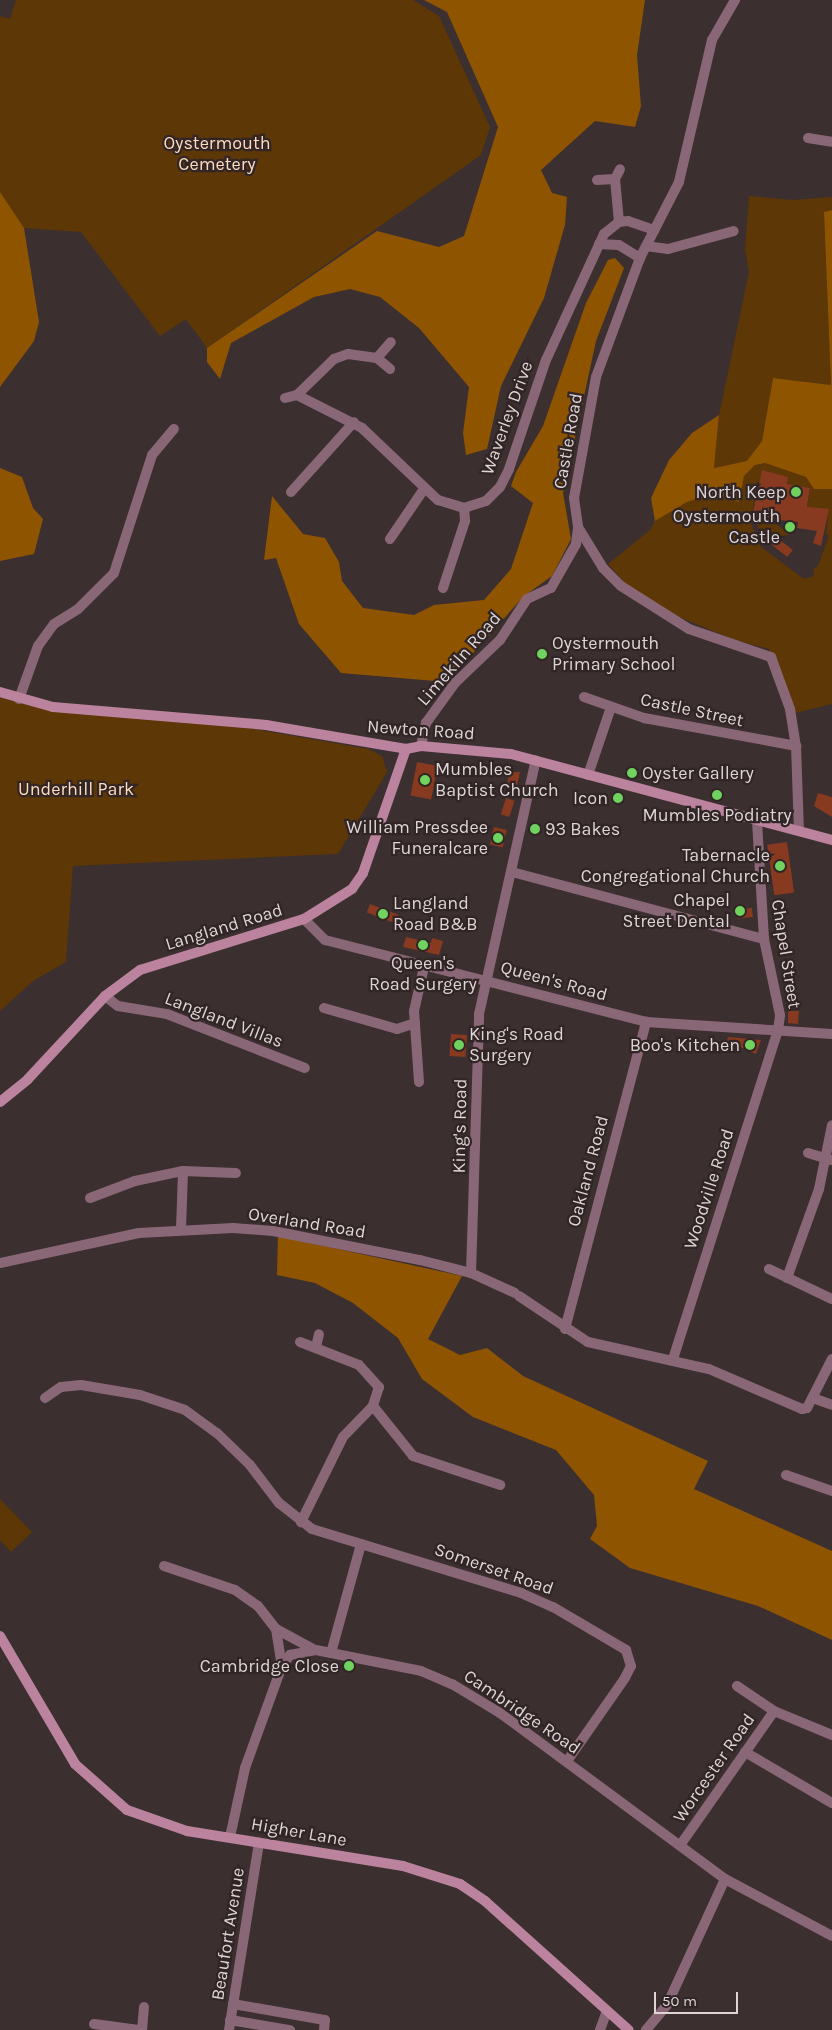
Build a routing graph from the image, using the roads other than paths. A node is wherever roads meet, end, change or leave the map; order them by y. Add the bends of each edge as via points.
1 (735, 0) edge
2 (808, 138) dead end
3 (832, 142) edge
4 (620, 169) dead end
5 (615, 179) junction
6 (597, 180) dead end
7 (616, 224) junction
8 (654, 230) junction
9 (734, 232) dead end
10 (599, 244) junction
11 (619, 245) junction
12 (646, 246) junction
13 (640, 258) junction
14 (391, 342) dead end
15 (377, 358) junction
16 (390, 369) dead end
17 (297, 395) junction
18 (285, 398) dead end
19 (354, 422) junction
20 (174, 429) dead end
21 (424, 489) junction
22 (291, 492) dead end
23 (464, 508) junction
24 (578, 528) junction
25 (390, 539) dead end
26 (443, 588) dead end
27 (0, 692) edge
28 (584, 697) dead end
29 (20, 699) junction
30 (612, 707) junction
31 (420, 746) junction
32 (796, 746) junction
33 (406, 749) junction
34 (536, 760) junction
35 (588, 775) junction
36 (758, 822) junction
37 (799, 830) junction
38 (832, 840) edge
39 (512, 872) junction
40 (304, 919) junction
41 (764, 940) junction
42 (424, 967) junction
43 (488, 980) junction
44 (105, 996) junction
45 (324, 1008) dead end
46 (646, 1022) junction
47 (415, 1023) junction
48 (778, 1030) junction
49 (832, 1034) edge
50 (304, 1068) dead end
51 (419, 1082) dead end
52 (0, 1102) edge
53 (832, 1125) edge
54 (808, 1153) dead end
55 (829, 1159) edge
56 (183, 1171) junction
57 (236, 1173) dead end
58 (90, 1198) dead end
59 (181, 1229) junction
60 (0, 1263) edge
61 (769, 1269) dead end
62 (472, 1273) junction
63 (787, 1278) junction
64 (832, 1299) edge
65 (565, 1329) junction
66 (319, 1334) dead end
67 (300, 1342) dead end
68 (316, 1347) junction
69 (673, 1359) junction
70 (832, 1360) edge
71 (46, 1398) dead end
72 (813, 1398) junction
73 (832, 1405) edge
74 (373, 1406) junction
75 (786, 1475) dead end
76 (500, 1485) dead end
77 (832, 1491) edge
78 (301, 1522) junction
79 (361, 1544) junction
80 (164, 1566) dead end
81 (276, 1630) junction
82 (0, 1636) edge
83 (316, 1650) junction
84 (331, 1653) junction
85 (282, 1666) junction
86 (737, 1686) dead end
87 (774, 1711) junction
88 (832, 1735) edge
89 (745, 1752) junction
90 (567, 1761) junction
91 (832, 1803) edge
92 (230, 1837) junction
93 (258, 1842) junction
94 (681, 1844) junction
95 (725, 1879) junction
96 (832, 1936) edge
97 (233, 2004) junction
98 (144, 2007) dead end
99 (608, 2011) junction
100 (94, 2024) dead end
101 (229, 2025) edge
102 (140, 2030) edge
103 (290, 2030) edge
104 (324, 2030) edge
105 (600, 2030) edge
106 (629, 2030) edge
107 (646, 2030) edge

1 - 8 street, Castle Road via 712,40 687,160
2 - 3 street
4 - 5 street
5 - 6 street
5 - 7 street
7 - 8 street
7 - 10 street, Waverley Drive
7 - 11 street
8 - 12 street, Castle Road
9 - 12 street via 668,249
10 - 11 street
10 - 23 street, Waverley Drive via 546,360 500,487 486,501
11 - 13 street
12 - 13 street, Castle Road
13 - 24 street, Castle Road via 596,377 574,498
14 - 15 street
15 - 16 street
15 - 17 street via 340,356
17 - 18 street
17 - 19 street
19 - 21 street
19 - 22 street
20 - 29 street via 152,455 114,572 78,609 54,624 38,646
21 - 23 street via 449,506
21 - 25 street
23 - 26 street via 465,521
24 - 31 street, Limekiln Road via 576,544 551,588 527,599 500,640 455,683 426,723
24 - 32 street, Castle Road via 603,568 639,599 689,629 768,652 790,709
27 - 29 street, Newton Road
28 - 30 street, Castle Street
29 - 33 street, Newton Road via 54,708 266,726
30 - 32 street, Castle Street via 681,726
30 - 35 street
31 - 33 street, Newton Road
31 - 34 street, Newton Road via 511,754
32 - 37 street, Castle Road
33 - 40 street, Langland Road via 363,872 341,899
34 - 35 street, Newton Road
34 - 39 street, King's Road
35 - 36 street, Newton Road
36 - 37 street, Newton Road
36 - 41 street, Chapel Street
37 - 38 street, Newton Road
39 - 41 street
39 - 43 street, King's Road
40 - 42 street, Queen's Road via 325,940
40 - 44 street, Langland Road via 140,970
41 - 48 street, Chapel Street via 780,1015
42 - 43 street, Queen's Road
42 - 47 street
43 - 46 street, Queen's Road
43 - 62 street, King's Road via 479,1014
44 - 50 street, Langland Villas via 118,1006 167,1014
44 - 52 street, Langland Road via 28,1080
45 - 47 street via 397,1029
46 - 48 street, Queen's Road
46 - 65 street, Oakland Road
47 - 51 street
48 - 49 street, Queen's Road
48 - 69 street, Woodville Road
53 - 55 street
54 - 55 street
55 - 63 street
56 - 57 street
56 - 58 street via 135,1181
56 - 59 street
59 - 60 street, Overland Road via 139,1233
59 - 62 street, Overland Road via 273,1231
61 - 63 street
62 - 65 street, Overland Road via 517,1294
63 - 64 street
65 - 69 street, Overland Road via 588,1342 630,1354
66 - 68 street
67 - 68 street
68 - 74 street via 359,1365 379,1387
69 - 72 street, Overland Road via 709,1369 802,1409
70 - 72 street
71 - 78 street, Somerset Road via 61,1387 81,1385 140,1395 185,1410 230,1445 279,1504
72 - 73 street
74 - 76 street via 414,1456
74 - 78 street via 343,1437
75 - 77 street
78 - 79 street, Somerset Road
79 - 84 street
79 - 90 street, Somerset Road via 521,1592 626,1650 631,1666 625,1678
80 - 81 street via 235,1590 258,1606
81 - 83 street
81 - 85 street
82 - 92 street, Higher Lane via 52,1731 75,1764 106,1794 144,1818 186,1831
83 - 84 street, Cambridge Road
83 - 85 street, Cambridge Road via 290,1655
84 - 90 street, Cambridge Road via 421,1671 452,1684
85 - 92 street via 245,1768
86 - 87 street
87 - 88 street
87 - 89 street, Worcester Road
89 - 91 street
89 - 94 street, Worcester Road
90 - 94 street, Cambridge Road
92 - 93 street, Higher Lane
93 - 97 street, Beaufort Avenue
93 - 99 street, Higher Lane via 403,1866 460,1884 485,1901
94 - 95 street, Cambridge Road
95 - 96 street, Cambridge Road
95 - 107 street via 667,2005
97 - 101 street, Beaufort Avenue
97 - 104 street via 325,2020
98 - 102 street
99 - 105 street
99 - 106 street, Higher Lane
100 - 102 street
101 - 103 street

